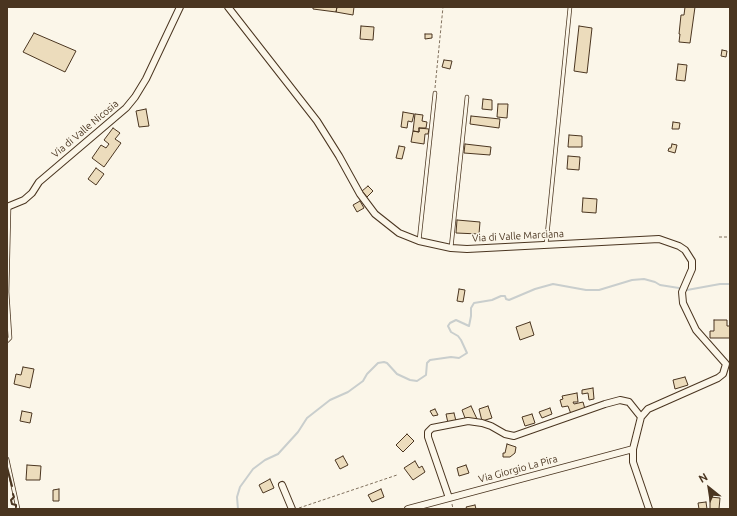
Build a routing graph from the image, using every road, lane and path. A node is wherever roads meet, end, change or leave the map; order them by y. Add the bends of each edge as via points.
1 (180, 7) edge
2 (228, 7) edge
3 (443, 7) edge
4 (570, 7) edge
5 (434, 93) joint
6 (467, 97) dead end
7 (8, 207) edge
8 (719, 237) dead end
9 (730, 237) edge
10 (419, 241) junction
11 (546, 245) junction
12 (451, 248) junction
13 (7, 341) edge
14 (728, 364) edge
15 (642, 417) junction
16 (633, 449) junction
17 (7, 459) edge
18 (397, 475) dead end
19 (282, 485) dead end
20 (449, 498) junction
21 (18, 509) edge
22 (292, 509) edge
23 (297, 509) edge
24 (408, 509) edge
25 (649, 509) edge

1 - 7 street, Via di Valle Nicosia via 146,79 126,108 39,182 24,200
2 - 10 street, Via di Valle Marciana via 316,121 360,194 376,214 399,233
3 - 5 path
4 - 11 lane
5 - 10 lane
6 - 12 lane
7 - 13 lane via 7,292 10,338
8 - 9 path
10 - 12 street, Via di Valle Marciana
11 - 12 street, Via di Valle Marciana
11 - 14 street, Via di Valle Marciana via 659,239 679,246 692,261 692,269 682,292 687,314 696,330
14 - 15 street, Via di Valle Marciana via 718,378 648,409
15 - 16 street
15 - 20 street via 629,402 620,400 514,436 482,423 468,421 432,428 428,432 428,437
16 - 20 street, Via Giorgio La Pira
16 - 25 street via 633,462
17 - 21 lane
18 - 23 path
19 - 22 street
20 - 24 street, Via Giorgio La Pira

